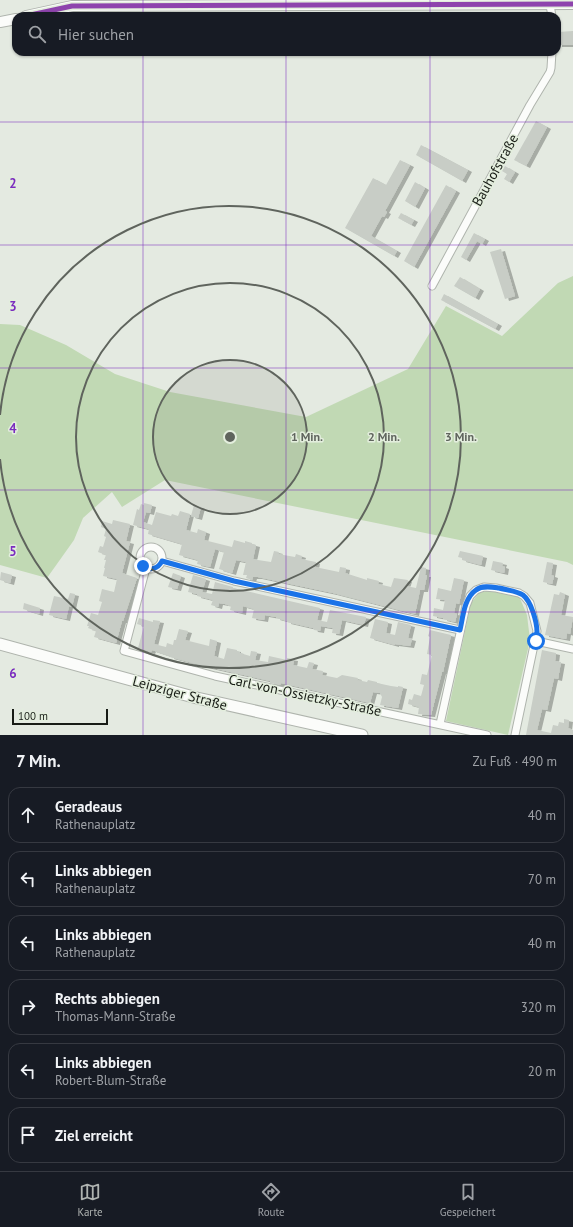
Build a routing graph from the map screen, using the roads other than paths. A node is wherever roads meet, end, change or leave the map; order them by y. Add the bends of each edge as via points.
1 (550, 2) edge
2 (573, 4) edge
3 (44, 12) edge
4 (551, 12) edge
5 (12, 19) edge
6 (0, 22) edge
7 (552, 56) edge
8 (432, 286) dead end
9 (162, 561) junction
10 (146, 568) junction
11 (460, 630) junction
12 (536, 641) junction
13 (0, 644) edge
14 (573, 649) edge
15 (440, 724) junction
16 (362, 735) edge
17 (487, 735) edge
18 (515, 735) edge

1 - 2 street
1 - 3 street via 72,6
1 - 4 street
5 - 6 street
7 - 8 street, Bauhofstraße via 550,72
9 - 10 street via 157,567
9 - 10 street via 161,554 156,548 146,548 141,553 140,560
9 - 11 street via 234,581
10 - 15 street, Carl-von-Ossietzky-Straße via 124,651 215,676
11 - 12 street via 470,596 484,587 496,588 518,593 530,603 537,631
11 - 15 street
12 - 14 street
12 - 18 street
13 - 16 main road, Leipziger Straße via 191,697
15 - 17 street, Carl-von-Ossietzky-Straße

